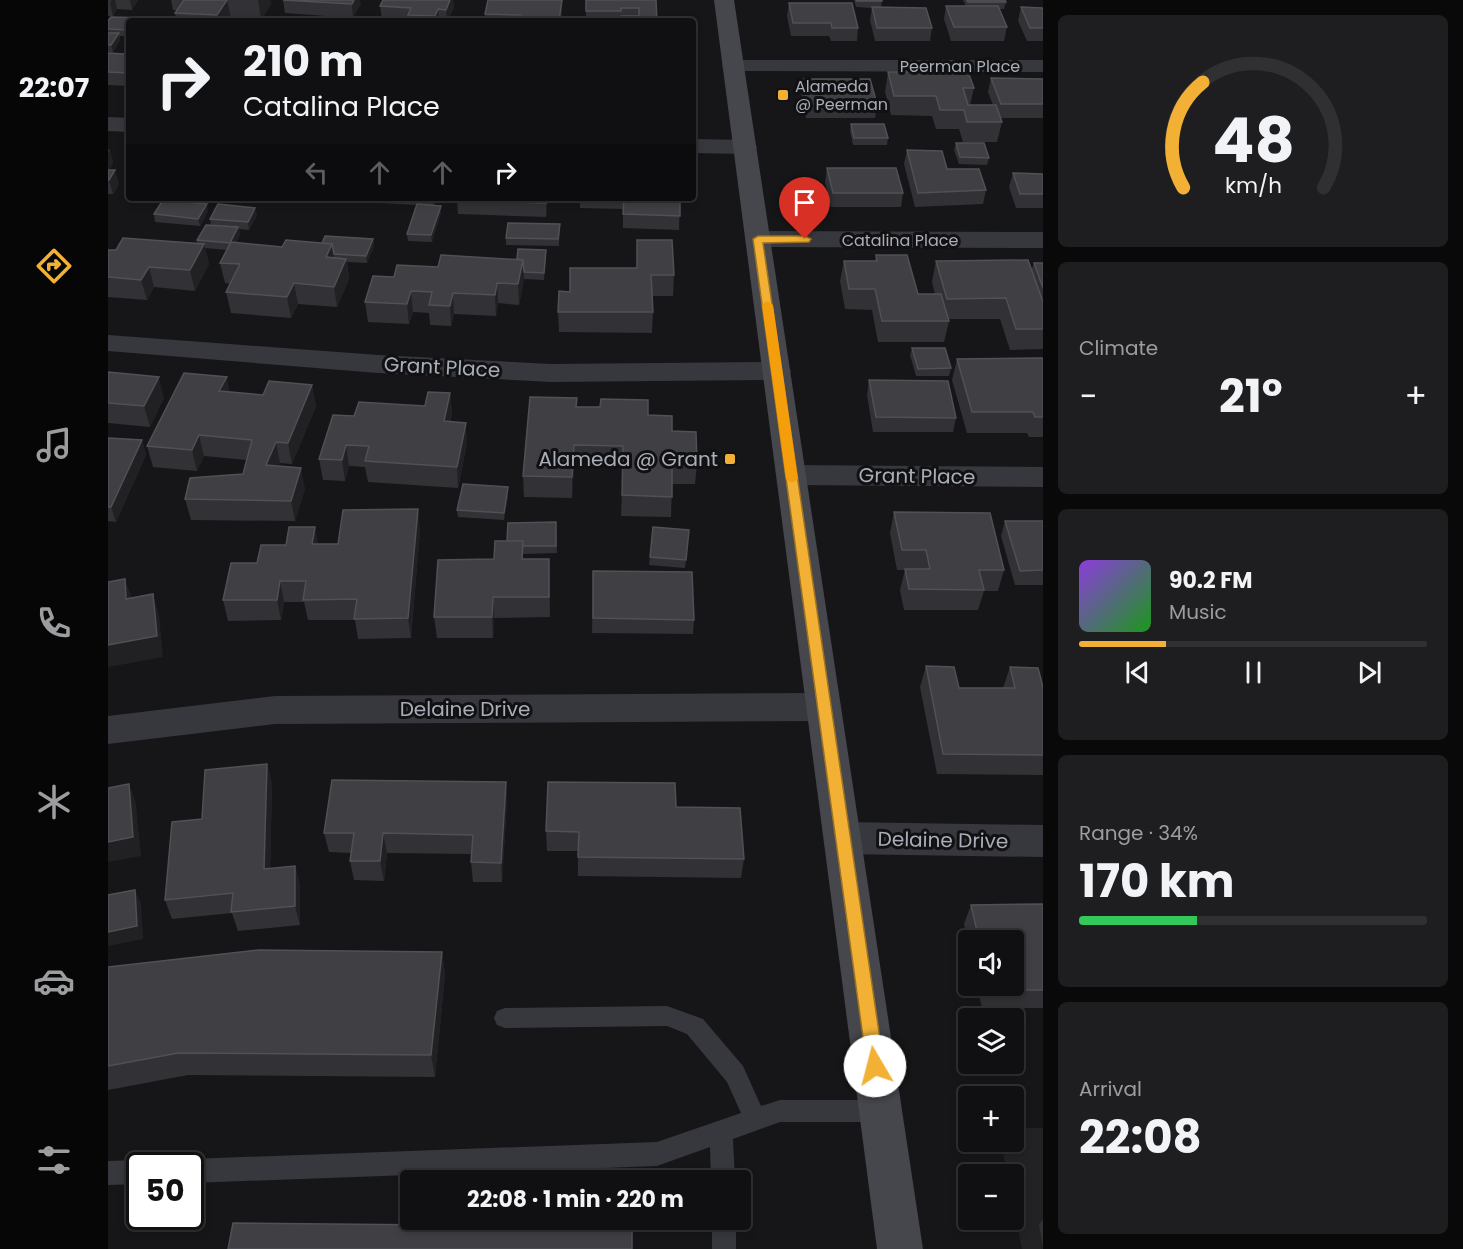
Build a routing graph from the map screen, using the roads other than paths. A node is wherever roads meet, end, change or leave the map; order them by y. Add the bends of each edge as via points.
1 (724, 0) edge
2 (733, 66) junction
3 (1043, 66) edge
4 (108, 124) edge
5 (126, 125) edge
6 (696, 146) edge
7 (745, 147) junction
8 (758, 239) junction
9 (1043, 240) edge
10 (108, 343) edge
11 (777, 371) junction
12 (791, 475) junction
13 (1043, 477) edge
14 (824, 707) junction
15 (108, 730) edge
16 (843, 838) junction
17 (1043, 842) edge
18 (505, 1018) dead end
19 (882, 1111) junction
20 (755, 1119) junction
21 (721, 1131) junction
22 (204, 1170) edge
23 (723, 1170) edge
24 (126, 1172) edge
25 (108, 1173) edge
26 (724, 1230) edge
27 (724, 1249) edge
28 (900, 1249) edge

1 - 2 main road
2 - 3 street, Peerman Place
2 - 7 main road
4 - 5 street
6 - 7 street
7 - 8 main road
8 - 9 street, Catalina Place
8 - 11 main road
10 - 11 street, Grant Place via 551,373
11 - 12 main road
12 - 13 street, Grant Place
12 - 14 main road
14 - 15 street, Delaine Drive via 275,710
14 - 16 main road
16 - 17 street, Delaine Drive
16 - 19 main road
18 - 20 lane via 668,1016 695,1026 735,1074
19 - 20 lane via 780,1111
19 - 28 main road
20 - 21 lane
21 - 22 lane via 657,1154
21 - 23 lane
24 - 25 lane
26 - 27 lane

